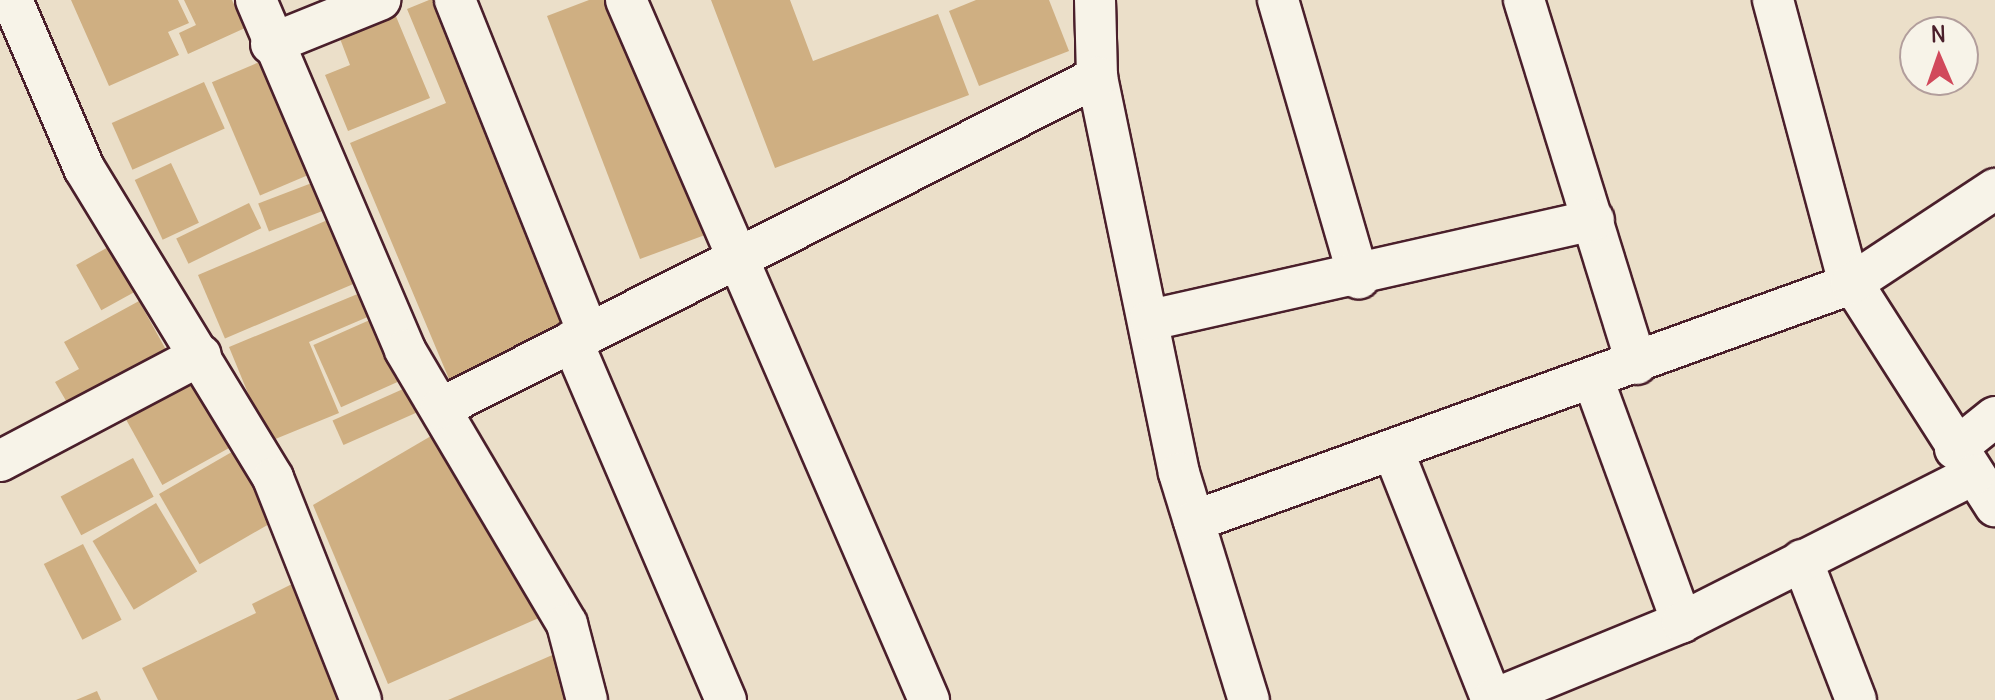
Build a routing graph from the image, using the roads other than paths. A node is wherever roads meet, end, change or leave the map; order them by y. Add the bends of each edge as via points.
1 (12, 0) edge
2 (256, 0) edge
3 (380, 0) edge
4 (455, 0) edge
5 (626, 0) edge
6 (1095, 0) edge
7 (1278, 0) edge
8 (1524, 0) edge
9 (1773, 0) edge
10 (271, 44) junction
11 (1097, 77) junction
12 (1995, 189) edge
13 (1594, 220) junction
14 (734, 256) junction
15 (1359, 278) junction
16 (1851, 284) junction
17 (1150, 320) junction
18 (580, 337) junction
19 (201, 355) junction
20 (1637, 364) junction
21 (1593, 379) junction
22 (441, 408) junction
23 (1995, 417) edge
24 (1394, 453) junction
25 (0, 461) edge
26 (1974, 477) edge
27 (1194, 521) junction
28 (1802, 560) junction
29 (1682, 622) junction
30 (361, 700) edge
31 (587, 700) edge
32 (726, 700) edge
33 (929, 700) edge
34 (1249, 700) edge
35 (1492, 700) edge
36 (1856, 700) edge

1 - 19 street via 84,168
2 - 10 street
3 - 10 street
4 - 18 street
5 - 14 street
6 - 11 street
7 - 15 street
8 - 13 street
9 - 16 street
10 - 22 street via 405,350
11 - 14 street
11 - 17 street
12 - 16 street
13 - 15 street
13 - 20 street
14 - 18 street
14 - 33 street
15 - 17 street
16 - 20 street
16 - 26 street
17 - 27 street
18 - 22 street
18 - 32 street
19 - 25 street
19 - 30 street via 273,478
20 - 21 street
21 - 24 street
21 - 29 street
22 - 31 street via 567,624
23 - 26 street
24 - 27 street
24 - 35 street
26 - 28 street
27 - 34 street
28 - 29 street
28 - 36 street
29 - 35 street

